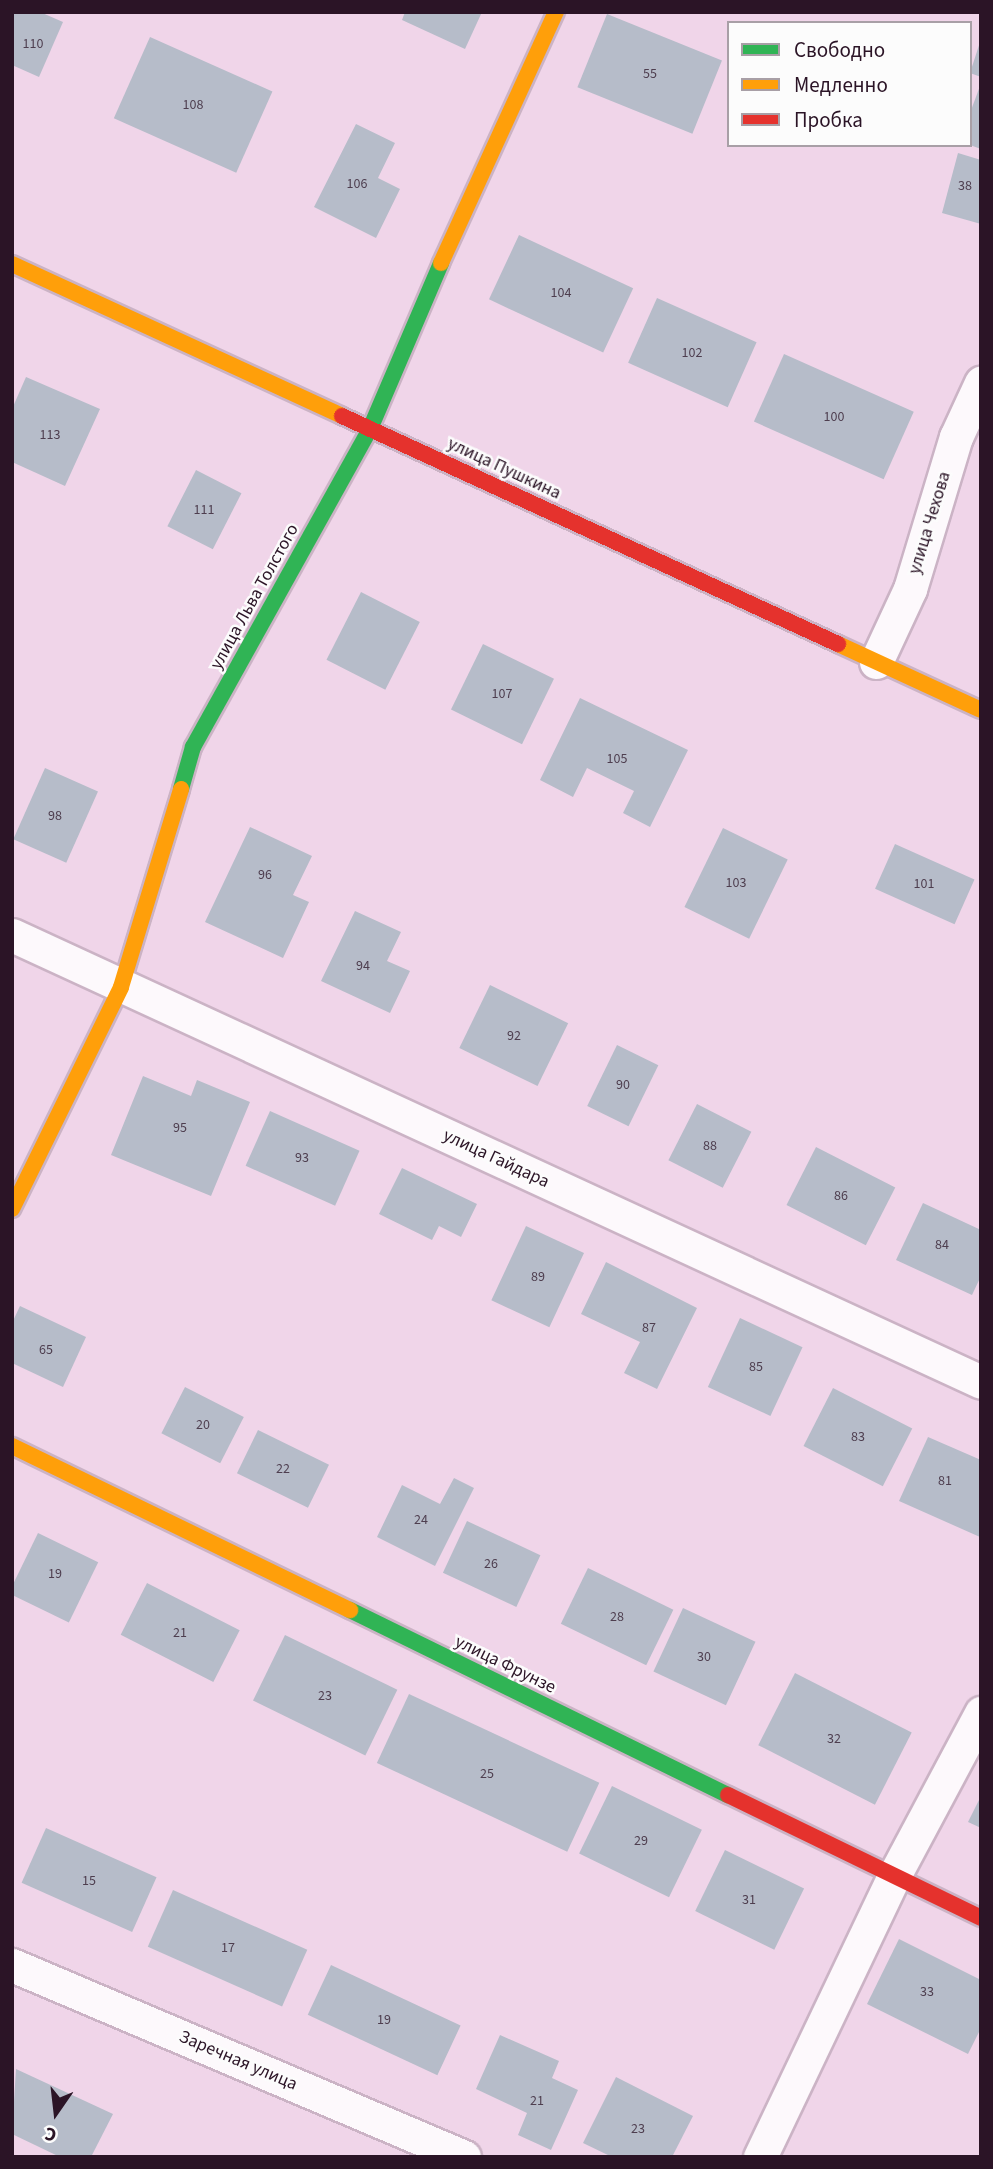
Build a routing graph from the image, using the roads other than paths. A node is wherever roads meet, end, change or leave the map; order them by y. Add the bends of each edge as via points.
1 (556, 12) edge
2 (12, 264) edge
3 (981, 383) edge
4 (370, 429) junction
5 (877, 662) junction
6 (981, 710) edge
7 (12, 935) edge
8 (121, 986) junction
9 (12, 1209) edge
10 (981, 1382) edge
11 (12, 1446) edge
12 (981, 1713) edge
13 (894, 1876) junction
14 (981, 1918) edge
15 (12, 1965) edge
16 (464, 2157) edge
17 (760, 2157) edge

1 - 4 street, улица Льва Толстого
2 - 4 street, улица Пушкина
3 - 5 street, улица Чехова via 956,437 910,589
4 - 5 street, улица Пушкина
4 - 8 street, улица Льва Толстого via 193,747
5 - 6 street, улица Пушкина
7 - 8 street, улица Гайдара
8 - 9 street, улица Льва Толстого
8 - 10 street, улица Гайдара
11 - 13 street, улица Фрунзе
12 - 13 street
13 - 14 street, улица Фрунзе
13 - 17 street
15 - 16 street, Заречная улица

